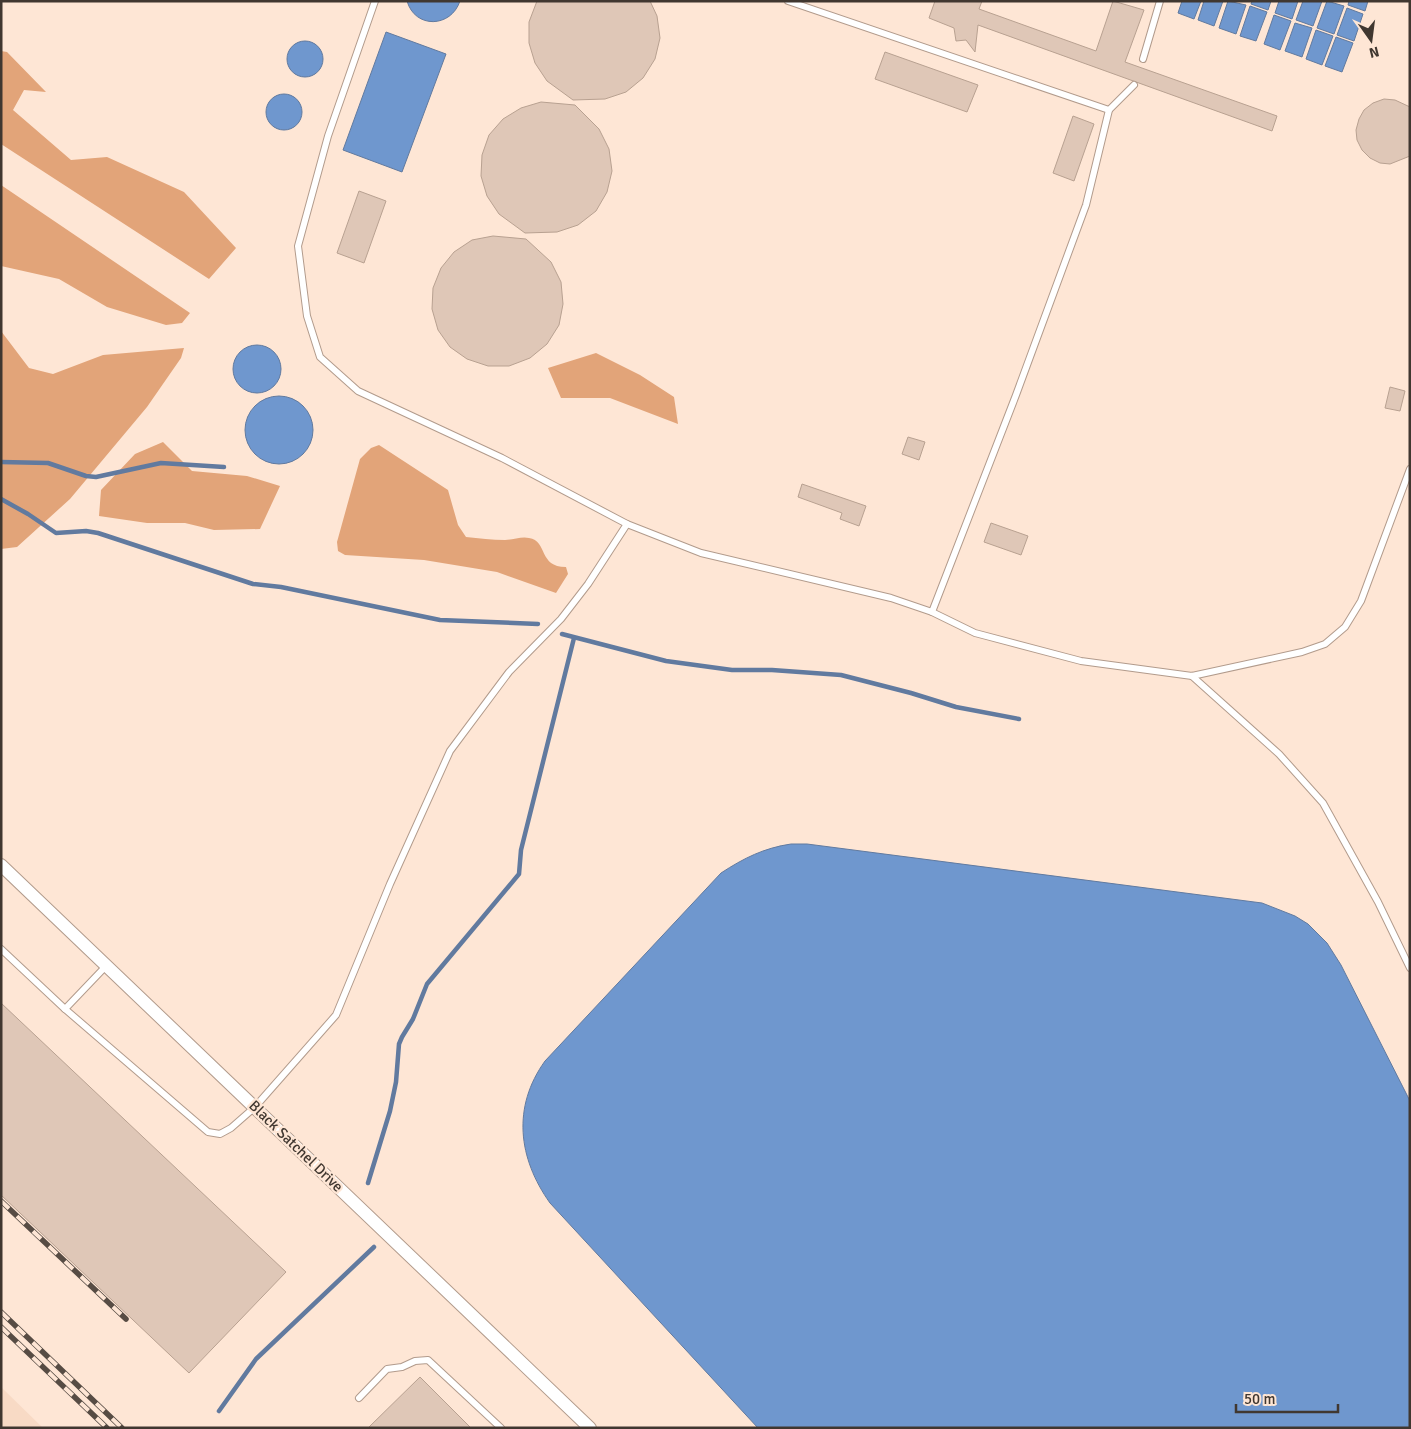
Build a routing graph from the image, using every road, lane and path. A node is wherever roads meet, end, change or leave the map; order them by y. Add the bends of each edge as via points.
1 (375, 1) edge
2 (788, 1) edge
3 (1160, 1) edge
4 (1143, 59) dead end
5 (1134, 85) dead end
6 (1109, 110) junction
7 (1410, 469) edge
8 (627, 524) junction
9 (932, 612) junction
10 (1192, 676) junction
11 (1, 865) edge
12 (1, 950) edge
13 (107, 965) junction
14 (1410, 968) edge
15 (65, 1009) junction
16 (255, 1107) junction
17 (359, 1398) dead end
18 (502, 1428) edge
19 (590, 1428) edge

1 - 8 lane via 328,136 298,246 307,316 320,357 358,391 502,458
2 - 6 lane
3 - 4 lane
5 - 6 lane
6 - 9 lane via 1086,205
7 - 10 lane via 1361,601 1345,627 1325,644 1302,652
8 - 9 lane via 701,553 891,598
8 - 16 lane via 561,619 509,672 450,751 336,1015
9 - 10 lane via 975,633 1081,661
10 - 14 lane via 1279,754 1323,803
11 - 13 street, Black Satchel Drive
12 - 15 lane
13 - 15 lane
13 - 16 street, Black Satchel Drive
15 - 16 lane via 208,1132 220,1134 232,1128
16 - 19 street, Black Satchel Drive
17 - 18 lane via 387,1369 428,1360

